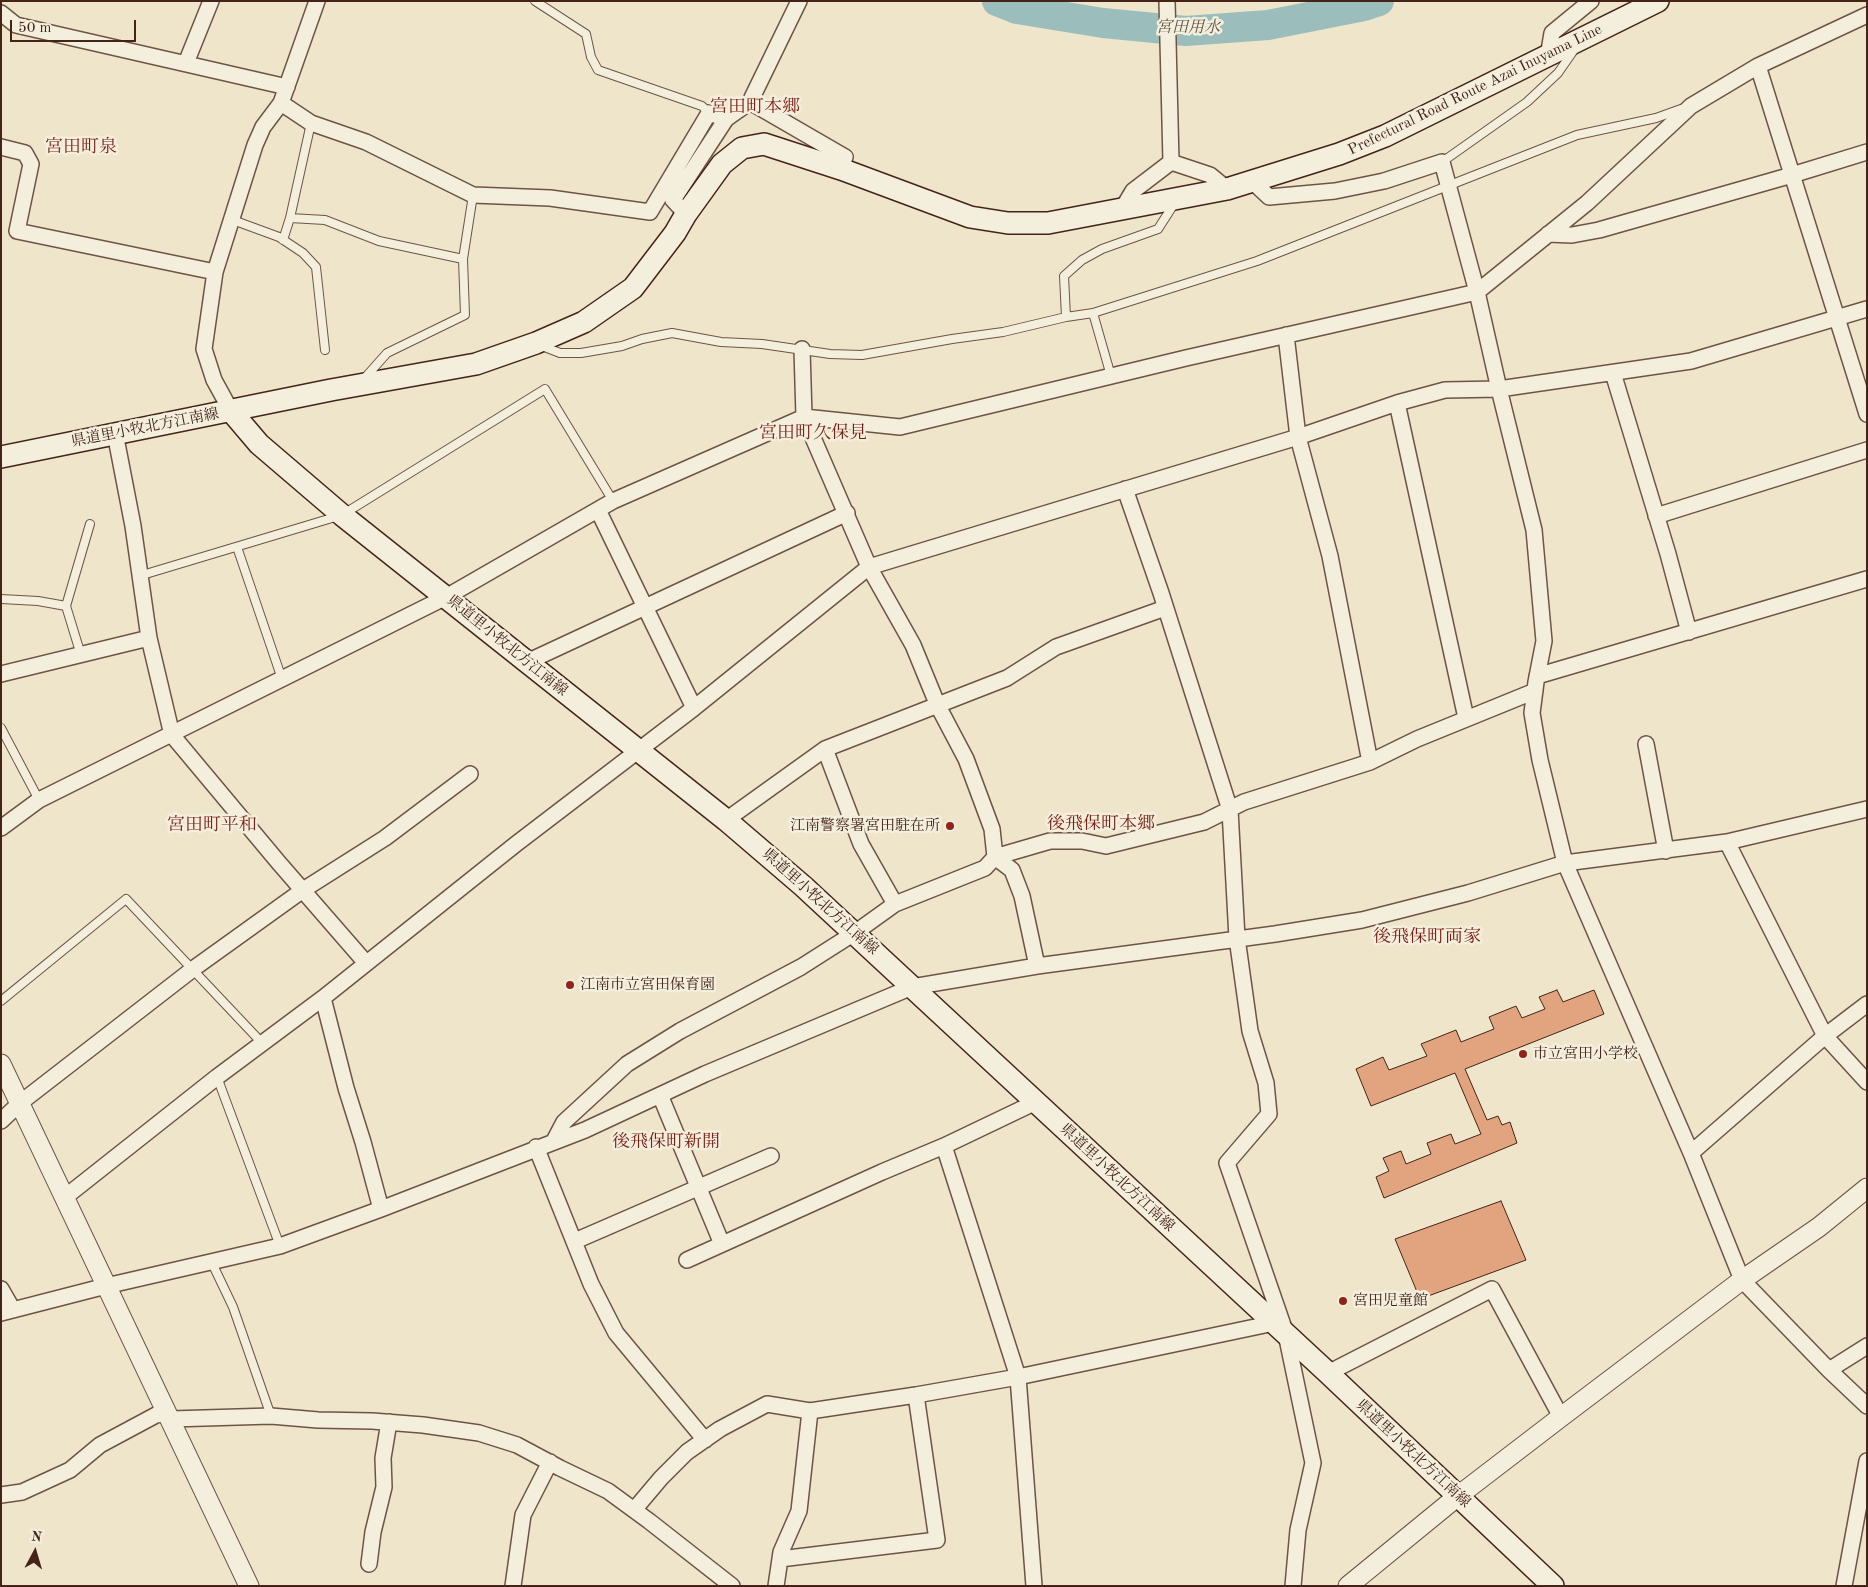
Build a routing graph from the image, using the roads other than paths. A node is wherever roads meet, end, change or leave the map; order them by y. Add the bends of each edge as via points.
1 (211, 1) edge
2 (317, 1) edge
3 (535, 1) edge
4 (799, 1) edge
5 (1591, 1) edge
6 (1658, 1) edge
7 (1167, 6) edge
8 (1, 13) edge
9 (1867, 15) edge
10 (1581, 40) junction
11 (1548, 57) junction
12 (186, 63) junction
13 (1758, 66) junction
14 (286, 87) junction
15 (750, 102) junction
16 (281, 103) junction
17 (1691, 106) junction
18 (709, 113) junction
19 (726, 119) junction
20 (311, 123) junction
21 (1, 147) edge
22 (1867, 152) edge
23 (1171, 162) junction
24 (1442, 162) junction
25 (841, 169) junction
26 (1792, 175) junction
27 (1252, 181) junction
28 (1448, 185) junction
29 (1227, 189) junction
30 (473, 195) junction
31 (1176, 200) junction
32 (1121, 211) junction
33 (686, 214) junction
34 (290, 218) junction
35 (230, 219) junction
36 (1548, 234) junction
37 (283, 240) junction
38 (463, 258) junction
39 (214, 272) junction
40 (1477, 292) junction
41 (1867, 309) edge
42 (1093, 313) junction
43 (1066, 317) junction
44 (1837, 318) junction
45 (1286, 335) junction
46 (536, 343) junction
47 (802, 349) junction
48 (325, 350) dead end
49 (1613, 374) junction
50 (1111, 376) junction
51 (359, 385) junction
52 (1499, 389) junction
53 (1397, 403) junction
54 (230, 411) junction
55 (1867, 414) edge
56 (804, 417) junction
57 (115, 433) junction
58 (1298, 437) junction
59 (1867, 450) edge
60 (1, 457) edge
61 (1125, 488) junction
62 (613, 501) junction
63 (598, 510) junction
64 (847, 513) junction
65 (342, 515) junction
66 (1656, 516) junction
67 (90, 524) dead end
68 (237, 547) junction
69 (870, 567) junction
70 (139, 576) junction
71 (1867, 579) edge
72 (446, 597) junction
73 (1, 599) edge
74 (66, 606) junction
75 (645, 607) junction
76 (1165, 608) junction
77 (1689, 632) junction
78 (149, 638) junction
79 (81, 655) junction
80 (527, 662) junction
81 (1, 674) edge
82 (282, 679) junction
83 (1536, 683) junction
84 (938, 706) junction
85 (694, 708) junction
86 (1466, 718) junction
87 (1, 728) edge
88 (172, 735) junction
89 (1646, 744) dead end
90 (825, 749) junction
91 (638, 750) junction
92 (1370, 762) junction
93 (470, 774) dead end
94 (39, 800) junction
95 (1867, 809) edge
96 (1230, 810) junction
97 (726, 820) junction
98 (1, 828) edge
99 (1727, 842) junction
100 (1666, 851) junction
101 (995, 857) junction
102 (1565, 863) junction
103 (303, 890) junction
104 (895, 904) junction
105 (856, 932) junction
106 (1237, 938) junction
107 (366, 963) junction
108 (1037, 966) junction
109 (193, 969) junction
110 (912, 987) junction
111 (323, 998) junction
112 (1, 1001) edge
113 (1867, 1004) edge
114 (1825, 1036) junction
115 (262, 1044) junction
116 (1, 1064) edge
117 (217, 1077) junction
118 (1867, 1082) edge
119 (660, 1095) junction
120 (1036, 1102) junction
121 (20, 1103) junction
122 (1, 1120) edge
123 (554, 1141) junction
124 (944, 1146) junction
125 (536, 1147) junction
126 (1691, 1153) junction
127 (771, 1156) dead end
128 (698, 1188) junction
129 (1867, 1188) edge
130 (64, 1198) junction
131 (381, 1209) junction
132 (574, 1241) junction
133 (722, 1244) junction
134 (280, 1246) junction
135 (687, 1260) dead end
136 (212, 1262) junction
137 (1742, 1280) junction
138 (106, 1286) junction
139 (1, 1289) edge
140 (7, 1311) edge
141 (1280, 1329) junction
142 (1867, 1346) edge
143 (1829, 1370) junction
144 (1328, 1373) junction
145 (1018, 1377) junction
146 (916, 1395) junction
147 (1867, 1406) edge
148 (810, 1412) junction
149 (169, 1416) junction
150 (271, 1416) junction
151 (1561, 1417) junction
152 (388, 1422) junction
153 (705, 1440) junction
154 (1867, 1461) edge
155 (550, 1462) junction
156 (1, 1495) edge
157 (1458, 1496) junction
158 (634, 1510) junction
159 (780, 1559) junction
160 (368, 1564) dead end
161 (730, 1585) edge
162 (249, 1586) edge
163 (514, 1586) edge
164 (776, 1586) edge
165 (1034, 1586) edge
166 (1293, 1586) edge
167 (1348, 1586) edge
168 (1553, 1586) edge
169 (1844, 1586) edge

1 - 12 street
2 - 14 street
3 - 18 lane via 586,34 591,57 598,70 702,106
4 - 15 street
5 - 11 street via 1552,33
6 - 10 main road, Prefectural Road Route Azai Inuyama Line
7 - 23 street
8 - 12 street via 16,25
9 - 13 street
10 - 11 main road, Prefectural Road Route Azai Inuyama Line
10 - 24 lane via 1558,73 1527,102
11 - 27 main road, Prefectural Road Route Azai Inuyama Line via 1385,136
12 - 14 street
13 - 17 street
13 - 26 street
14 - 16 street
15 - 19 street
15 - 25 street via 844,157
16 - 20 street
16 - 35 street via 255,146
17 - 28 lane via 1656,118 1577,135
17 - 36 street via 1587,203
18 - 19 street
18 - 30 street via 650,212 550,198
19 - 33 street via 673,200
20 - 30 street via 366,142
20 - 34 lane
21 - 39 street via 25,153 31,164 17,231
22 - 26 street
23 - 29 street via 1210,175
23 - 32 street via 1133,191
24 - 27 street via 1384,181 1335,191 1269,197
24 - 28 street
25 - 32 main road, Prefectural Road Route Azai Inuyama Line via 970,218 1048,223
25 - 33 main road, Prefectural Road Route Azai Inuyama Line via 764,144 742,148 722,164
26 - 36 street via 1599,230 1572,236
26 - 44 street
27 - 29 main road, Prefectural Road Route Azai Inuyama Line
28 - 40 street
28 - 42 lane via 1257,261
29 - 31 main road, Prefectural Road Route Azai Inuyama Line
30 - 38 lane
31 - 32 main road, Prefectural Road Route Azai Inuyama Line
31 - 43 lane via 1158,229 1102,249 1082,260 1064,276
33 - 46 main road, Prefectural Road Route Azai Inuyama Line via 633,288 584,322
34 - 37 lane
34 - 38 lane via 325,220 379,241
35 - 37 lane
35 - 39 street
36 - 40 street
37 - 48 lane via 303,253 316,267
38 - 51 lane via 465,315 387,353
39 - 54 street via 204,349 214,380
40 - 45 street
40 - 52 street
41 - 44 street
42 - 43 lane
42 - 50 lane
43 - 47 lane via 1003,332 862,355
44 - 49 street via 1691,361
44 - 55 street
45 - 50 street
45 - 58 street
46 - 47 lane via 560,353 582,353 672,333 721,342
46 - 51 main road, Prefectural Road Route Azai Inuyama Line via 476,364
47 - 56 street
49 - 52 street
49 - 66 street
50 - 56 street via 900,427
51 - 54 main road, Prefectural Road Route Azai Inuyama Line
52 - 53 street via 1445,390
52 - 83 street via 1534,530 1544,641
53 - 58 street
53 - 86 street
54 - 57 main road, 県道里小牧北方江南線
54 - 65 main road, 県道里小牧北方江南線 via 259,444
56 - 62 street
56 - 64 street
57 - 60 main road, 県道里小牧北方江南線
57 - 70 street
58 - 61 street
58 - 92 street via 1330,556
59 - 66 street
61 - 69 street
61 - 76 street
62 - 63 street
62 - 65 lane via 545,389
63 - 72 street
63 - 75 street
64 - 69 street
64 - 75 street
65 - 68 lane
65 - 72 main road, 県道里小牧北方江南線
66 - 77 street
67 - 74 lane
68 - 70 lane
68 - 82 lane
69 - 84 street via 913,645
69 - 85 street
70 - 78 street
71 - 77 street
72 - 80 main road, 県道里小牧北方江南線
72 - 82 street
73 - 74 lane
74 - 79 lane
75 - 80 street
75 - 85 street
76 - 84 street via 1056,647 1007,678
76 - 96 street
77 - 83 street
78 - 79 street
78 - 88 street
79 - 81 street
80 - 91 main road, 県道里小牧北方江南線
82 - 88 street
83 - 86 street
83 - 102 street via 1533,723
84 - 90 street
84 - 101 street via 973,777 992,829
85 - 91 street
86 - 92 street
87 - 94 lane
88 - 94 street
88 - 103 street
89 - 100 street
90 - 97 street
90 - 104 street via 861,844
91 - 97 main road, 県道里小牧北方江南線
91 - 107 street
92 - 96 street via 1244,802
93 - 103 street via 385,838
94 - 98 street
95 - 99 street
96 - 101 street via 1204,822 1106,846 1082,841 1050,841
96 - 106 street
97 - 105 main road, 県道里小牧北方江南線
99 - 100 street
99 - 114 street
100 - 102 street
101 - 104 street via 985,868
101 - 108 street via 1012,870 1022,896
102 - 106 street via 1468,893 1362,920
102 - 126 street
103 - 107 street
103 - 109 street
104 - 105 street
105 - 110 main road, 県道里小牧北方江南線
105 - 123 street via 801,967 680,1031 627,1064 564,1122
106 - 108 street
106 - 141 street via 1250,1031 1266,1083 1269,1114 1227,1163
107 - 111 street
108 - 110 street
109 - 112 lane via 126,899
109 - 115 lane
109 - 121 street
110 - 119 street
110 - 120 main road, 県道里小牧北方江南線
111 - 115 street
111 - 131 street
113 - 114 street
114 - 118 street
114 - 126 street
115 - 117 street
116 - 121 street
117 - 130 street
117 - 134 lane
119 - 123 street
119 - 128 street
120 - 124 street
120 - 141 main road, 県道里小牧北方江南線
121 - 122 street
121 - 130 street
123 - 125 street
124 - 133 street
124 - 145 street
125 - 131 street
125 - 132 street
126 - 137 street
127 - 128 street
128 - 132 street
128 - 133 street
129 - 137 street via 1819,1227
130 - 138 street
131 - 134 street
132 - 153 street via 616,1333
133 - 135 street
134 - 136 street
136 - 138 street
136 - 150 lane via 232,1307
137 - 143 street
137 - 151 street
138 - 140 street
138 - 149 street
139 - 140 street
141 - 144 main road, 県道里小牧北方江南線
141 - 145 street
141 - 166 street via 1312,1464 1298,1530
142 - 143 street
143 - 147 street
144 - 151 street via 1492,1289
144 - 157 main road, 県道里小牧北方江南線
145 - 146 street
145 - 165 street
146 - 148 street
146 - 159 street via 937,1540
148 - 153 street via 767,1404
148 - 159 street via 799,1511
149 - 150 street
149 - 156 street via 156,1414 100,1445 70,1470 22,1492
149 - 162 street
150 - 152 street
151 - 157 street
152 - 155 street via 479,1433 517,1445
152 - 160 street via 383,1458 384,1487
153 - 158 street via 661,1478
154 - 169 street
155 - 158 street via 608,1491
155 - 163 street via 523,1515
157 - 167 street
157 - 168 main road, 県道里小牧北方江南線
158 - 161 street
159 - 164 street

